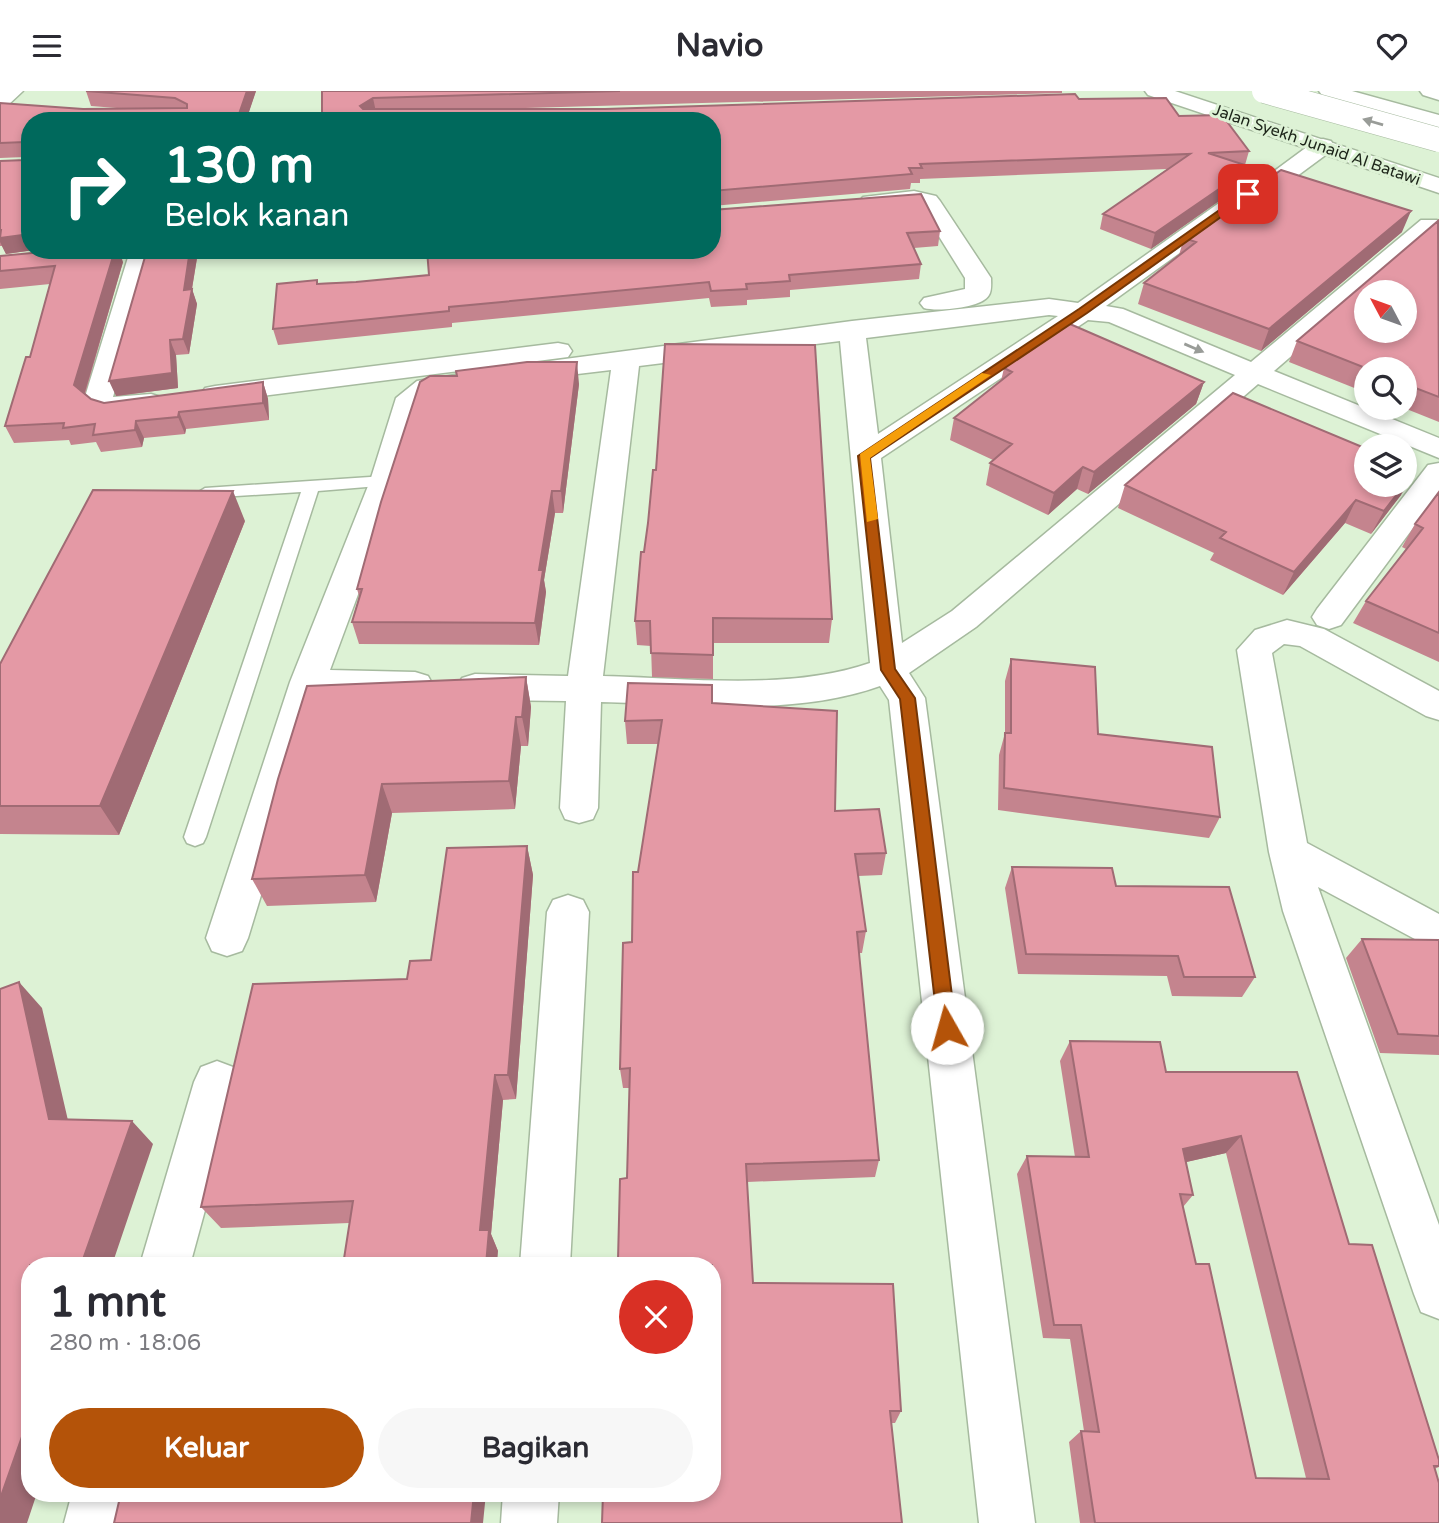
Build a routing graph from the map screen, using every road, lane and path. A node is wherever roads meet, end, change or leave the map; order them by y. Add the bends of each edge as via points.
1 (13, 91) edge
2 (1155, 91) edge
3 (1264, 91) edge
4 (1311, 91) edge
5 (1329, 91) edge
6 (0, 102) edge
7 (1439, 122) edge
8 (1439, 141) edge
9 (1323, 146) junction
10 (1439, 175) edge
11 (1439, 185) edge
12 (847, 204) edge
13 (1404, 216) edge
14 (1434, 227) edge
15 (140, 259) edge
16 (1083, 311) junction
17 (852, 329) junction
18 (626, 359) junction
19 (1247, 381) junction
20 (1354, 434) edge
21 (1439, 449) edge
22 (864, 456) junction
23 (1417, 463) edge
24 (1439, 472) edge
25 (385, 481) junction
26 (311, 487) junction
27 (188, 494) edge
28 (1329, 617) dead end
29 (888, 670) junction
30 (309, 682) junction
31 (584, 691) junction
32 (1439, 707) edge
33 (579, 808) dead end
34 (195, 837) dead end
35 (1289, 852) junction
36 (568, 912) dead end
37 (1439, 934) edge
38 (227, 938) dead end
39 (217, 1082) dead end
40 (167, 1257) edge
41 (546, 1257) edge
42 (1439, 1294) edge
43 (98, 1502) edge
44 (530, 1502) edge
45 (92, 1523) edge
46 (529, 1523) edge
47 (1007, 1523) edge

1 - 6 main road
2 - 9 main road, Jalan Syekh Junaid Al Batawi
8 -> 3 main road, bridge
4 - 10 main road via 1298,108 1312,125 1343,141
5 - 7 main road
9 - 11 main road, Jalan Syekh Junaid Al Batawi
9 - 16 main road
12 - 15 main road via 914,198 928,201 978,278 978,293 111,408 98,400
13 - 14 main road
14 - 19 main road
16 - 17 main road via 1049,307
16 - 19 main road via 1098,328
16 - 22 main road
17 - 18 main road
17 - 22 main road
18 - 25 main road via 415,392
18 - 31 main road
19 - 20 main road
19 - 21 main road
19 - 29 main road via 964,619
22 - 29 main road
23 - 24 main road
24 - 28 main road
25 - 26 lane
25 - 30 main road
26 - 27 lane
26 - 34 lane
29 - 31 main road via 842,686 781,692
29 - 47 main road via 907,698
30 - 31 main road
30 - 38 main road
31 - 33 main road
32 - 35 main road via 1312,637 1294,630 1269,634 1254,650
35 - 37 main road
35 - 42 main road via 1304,911
36 - 41 main road
39 - 40 main road
43 - 45 main road
44 - 46 main road

